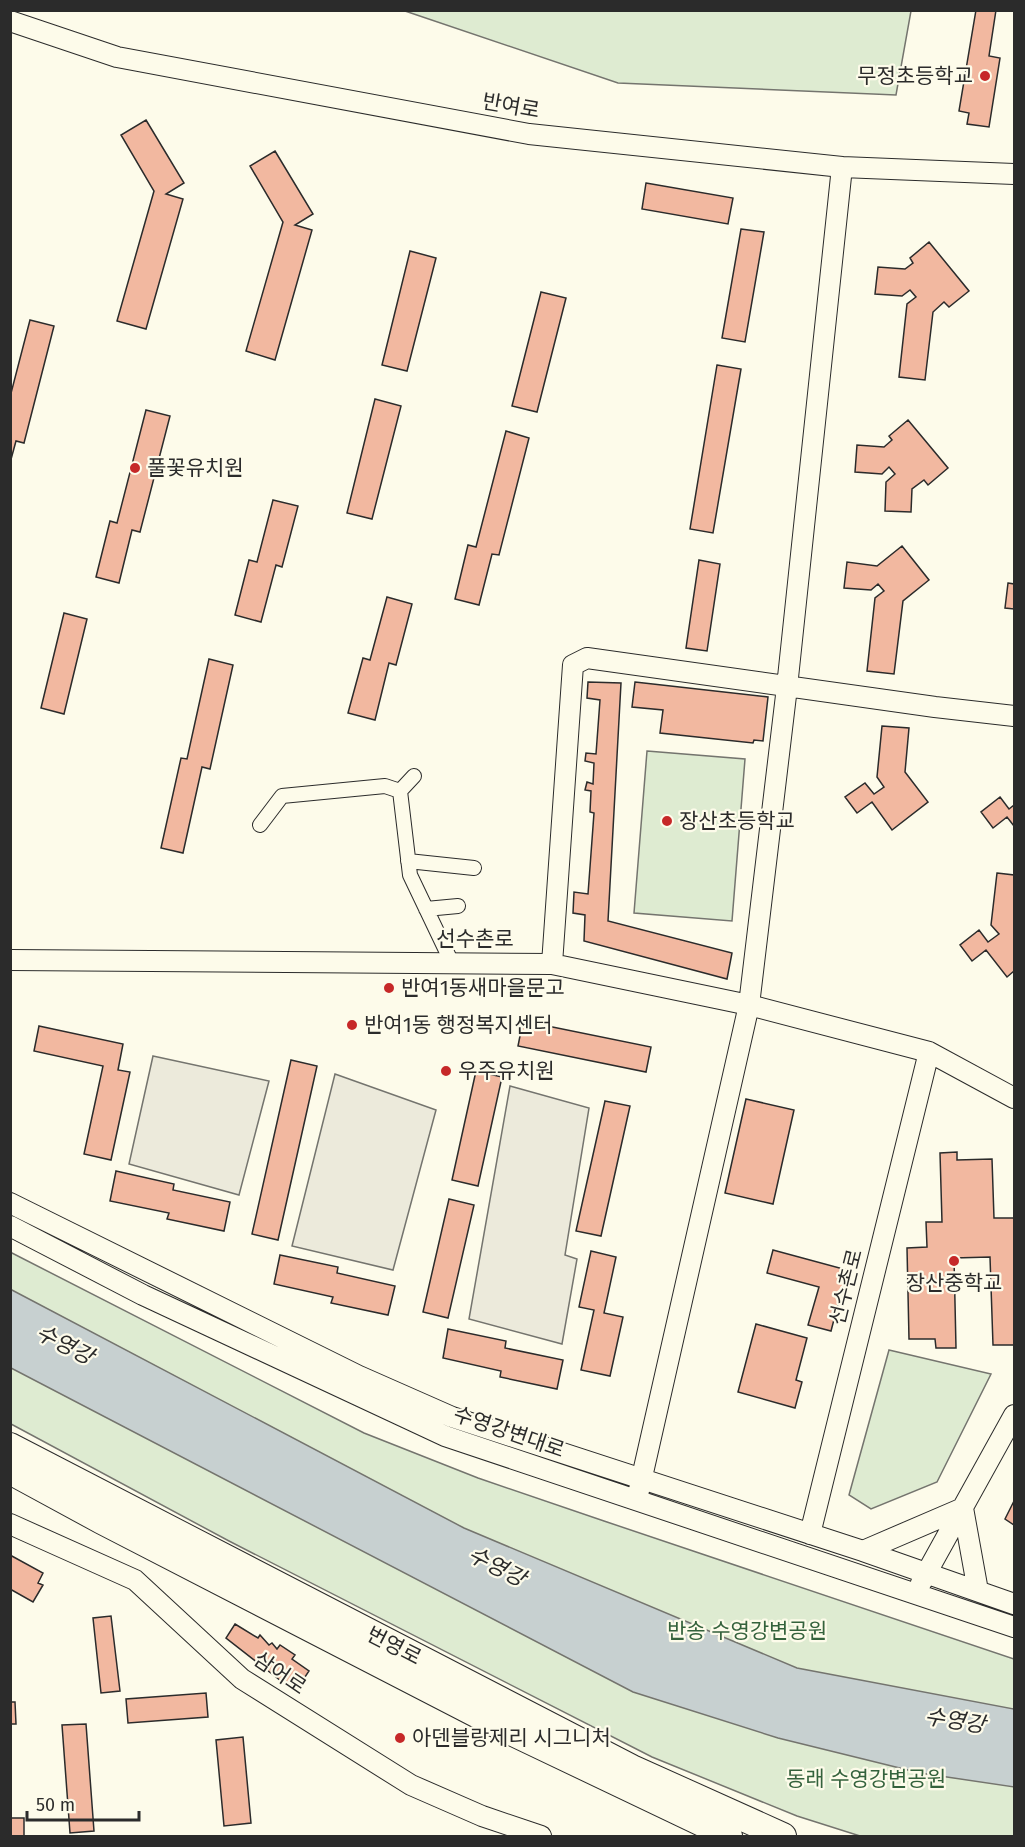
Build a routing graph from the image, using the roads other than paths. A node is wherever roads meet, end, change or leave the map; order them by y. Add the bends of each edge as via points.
1 (10, 21) edge
2 (842, 167) junction
3 (1014, 174) edge
4 (788, 687) junction
5 (1014, 716) edge
6 (414, 776) dead end
7 (400, 791) junction
8 (260, 825) dead end
9 (408, 861) junction
10 (474, 868) dead end
11 (459, 906) dead end
12 (426, 909) junction
13 (10, 960) edge
14 (452, 963) junction
15 (552, 964) junction
16 (749, 1005) junction
17 (929, 1052) junction
18 (1014, 1098) edge
19 (10, 1203) edge
20 (10, 1226) edge
21 (1014, 1415) edge
22 (10, 1446) edge
23 (10, 1471) edge
24 (642, 1478) junction
25 (637, 1499) junction
26 (963, 1508) junction
27 (10, 1524) edge
28 (810, 1534) junction
29 (863, 1551) junction
30 (927, 1572) junction
31 (978, 1591) junction
32 (916, 1592) junction
33 (1014, 1604) edge
34 (1014, 1627) edge
35 (541, 1836) edge
36 (729, 1836) edge
37 (783, 1836) edge

1 - 2 main road, 반여로 via 117,57 529,134
2 - 3 main road, 반여로
2 - 4 main road
4 - 5 main road
4 - 15 main road via 587,658 573,665
4 - 16 main road
6 - 7 street
7 - 8 street via 385,786 282,796
7 - 9 street
9 - 10 street
9 - 12 street via 410,875
11 - 12 street
12 - 14 street
13 - 14 main road, 선수촌로
14 - 15 main road, 선수촌로
15 - 16 main road, 선수촌로
16 - 17 main road, 선수촌로
16 - 24 main road
17 - 18 main road, 선수촌로
17 - 28 main road, 선수촌로
19 - 24 main road, 수영강변대로 via 359,1376 452,1417
20 - 25 main road, 수영강변대로 via 154,1300 445,1436
21 - 26 main road
22 - 37 highway, 번영로 via 632,1768
23 - 36 highway, 번영로 via 509,1731
24 - 25 main road
24 - 28 main road, 수영강변대로
25 - 32 main road, 수영강변대로
26 - 29 main road
26 - 30 main road
26 - 31 main road
27 - 35 main road, 삼어로 via 135,1580 243,1679 411,1785
28 - 29 main road, 수영강변대로
29 - 30 main road, 수영강변대로
30 - 31 main road, 수영강변대로
30 - 32 main road
31 - 33 main road, 수영강변대로
32 - 34 main road, 수영강변대로

